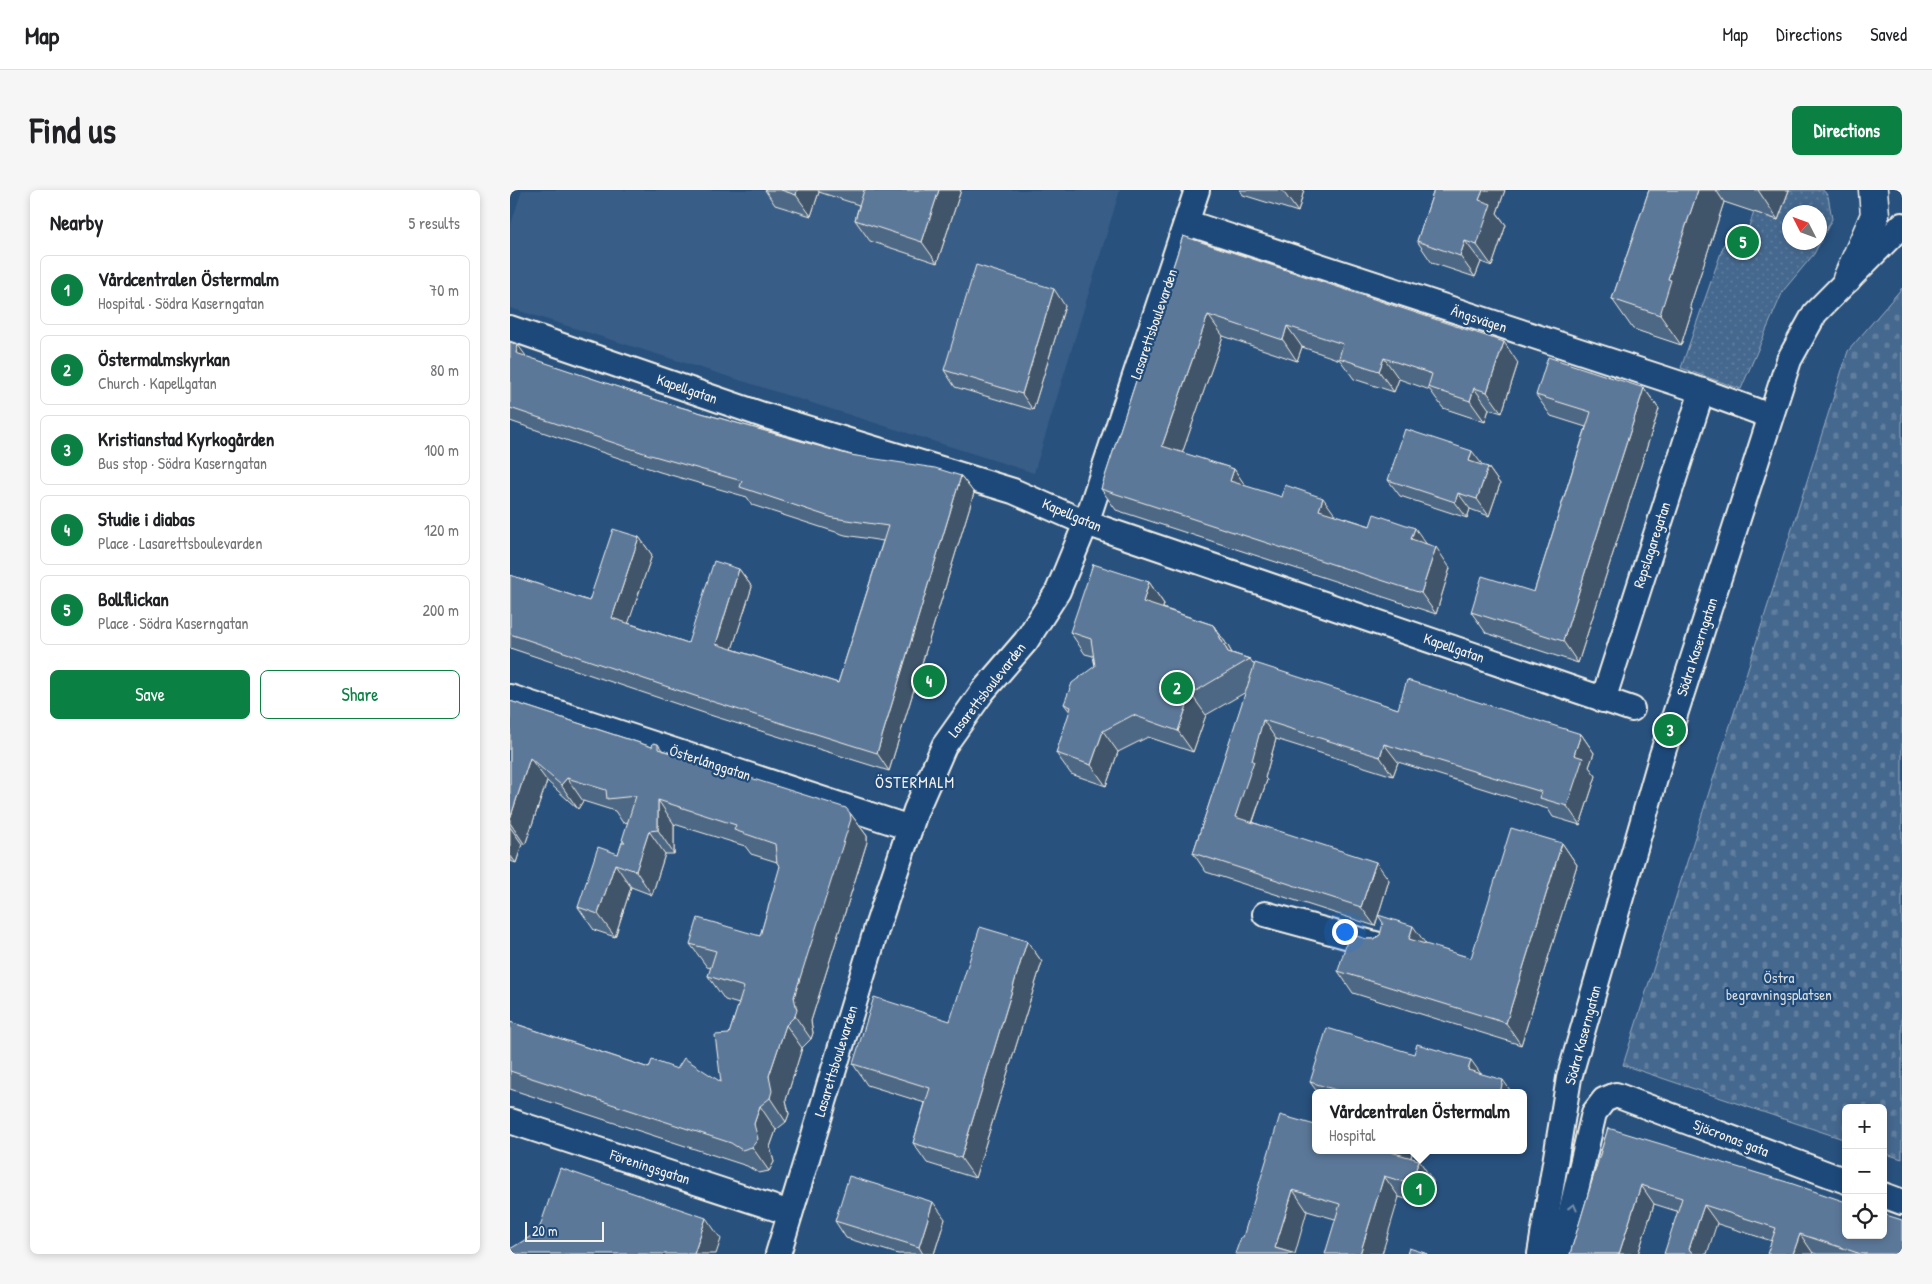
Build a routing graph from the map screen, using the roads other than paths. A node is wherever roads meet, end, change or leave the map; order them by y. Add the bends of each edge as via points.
1 (1198, 190) edge
2 (1873, 190) edge
3 (1188, 223) junction
4 (1902, 225) edge
5 (1847, 279) junction
6 (510, 328) edge
7 (1702, 391) junction
8 (1770, 416) junction
9 (1086, 523) junction
10 (510, 697) edge
11 (1603, 700) junction
12 (1632, 709) dead end
13 (910, 828) junction
14 (1265, 914) dead end
15 (1385, 947) edge
16 (510, 1121) edge
17 (1842, 1180) edge
18 (1887, 1196) edge
19 (1902, 1202) edge
20 (790, 1213) junction
21 (778, 1254) edge
22 (1540, 1254) edge
23 (1561, 1254) edge

1 - 3 street, Lasarettsboulevarden
2 - 5 main road via 1875,215
3 - 7 street, Ängsvägen
3 - 9 street, Lasarettsboulevarden
4 - 5 street, Södra Kaserngatan
5 - 8 street, Södra Kaserngatan via 1814,313 1789,360
6 - 9 street, Kapellgatan via 763,415 1013,491
7 - 8 street, Ängsvägen
7 - 11 street, Repslagaregatan
8 - 22 street, Södra Kaserngatan via 1661,758 1570,1078
9 - 11 street, Kapellgatan
9 - 13 street, Lasarettsboulevarden via 1058,591 1026,641 983,691 944,746
10 - 13 street, Österlånggatan
11 - 12 street, Kapellgatan
13 - 20 street, Lasarettsboulevarden
14 - 15 street
16 - 20 street, Föreningsgatan
23 -> 17 street, Sjöcronas gata via 1594,1113 1604,1100 1616,1095
18 - 19 street
20 - 21 street, Lasarettsboulevarden

